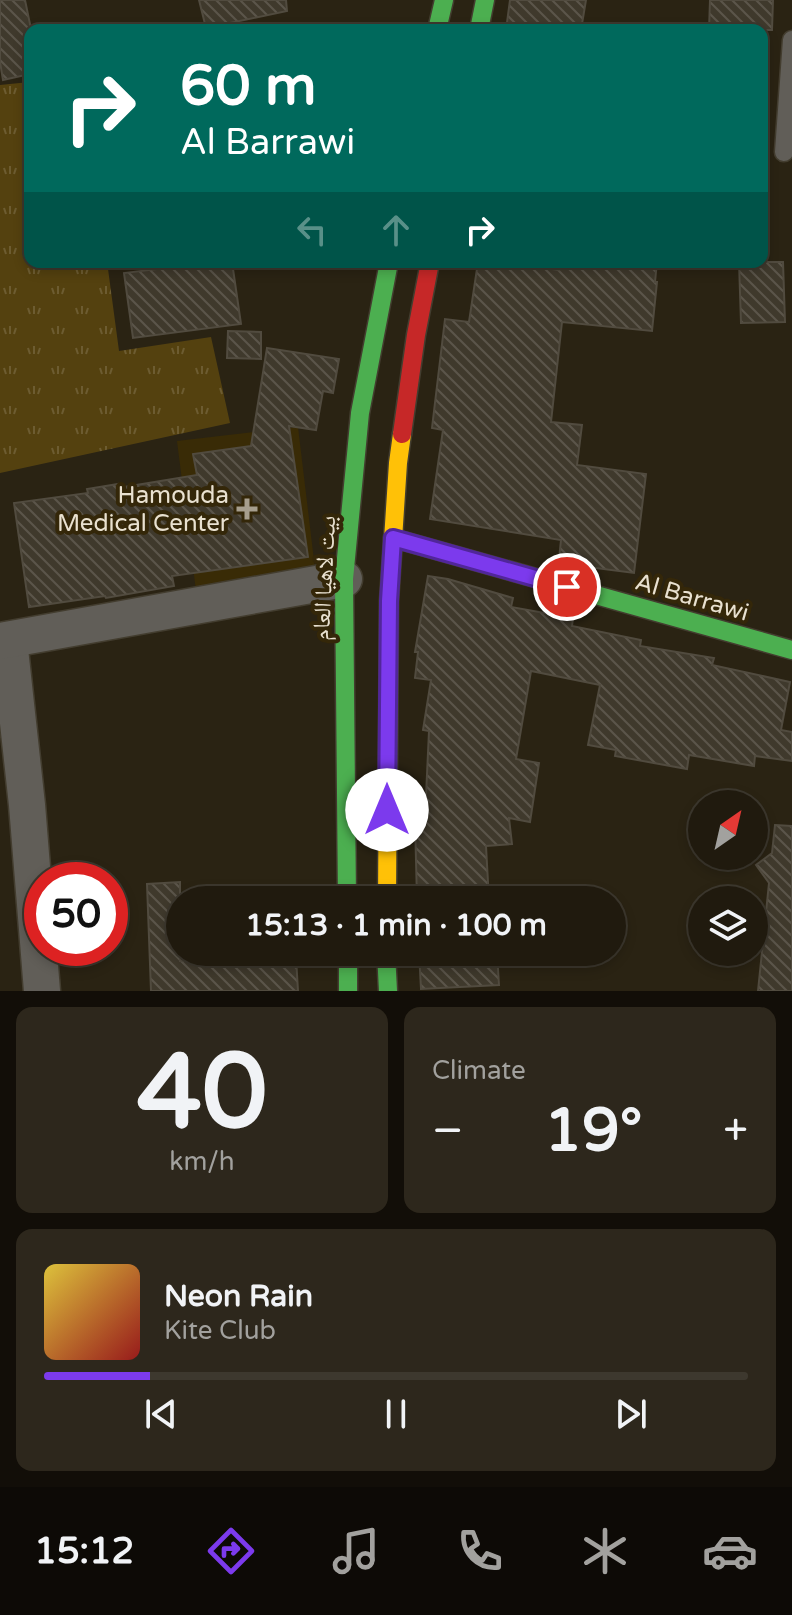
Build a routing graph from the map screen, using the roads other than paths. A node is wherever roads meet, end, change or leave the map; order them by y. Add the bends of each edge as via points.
1 (444, 0) edge
2 (485, 0) edge
3 (438, 24) edge
4 (480, 24) edge
5 (792, 40) edge
6 (784, 152) dead end
7 (388, 268) edge
8 (429, 268) edge
9 (393, 538) junction
10 (344, 579) junction
11 (5, 641) edge
12 (792, 650) edge
13 (347, 886) edge
14 (387, 886) edge
15 (348, 966) edge
16 (387, 966) edge
17 (42, 991) edge
18 (348, 991) edge
19 (388, 991) edge

1 - 3 main road
2 - 4 main road
5 - 6 lane
7 - 10 main road, بيت لاهيا العام via 360,413
8 - 9 main road via 398,463
9 - 12 main road, Al Barrawi
9 - 14 main road
10 - 11 street
10 - 13 main road, بيت لاهيا العام
11 - 17 street via 27,805
15 - 18 main road
16 - 19 main road

